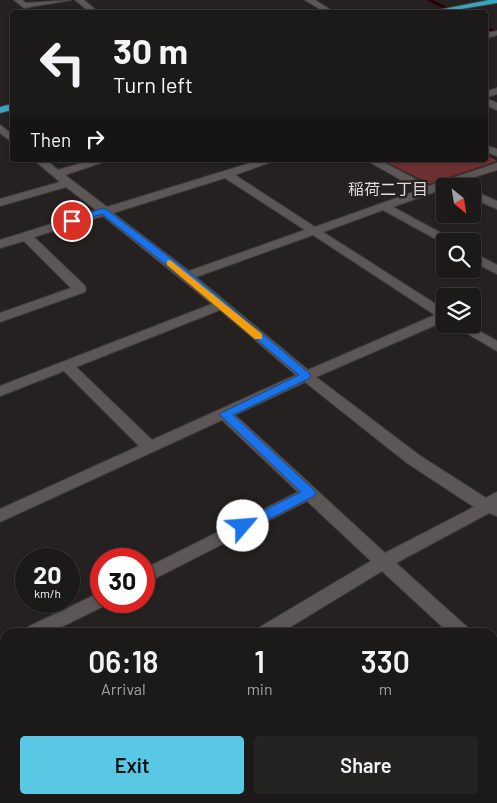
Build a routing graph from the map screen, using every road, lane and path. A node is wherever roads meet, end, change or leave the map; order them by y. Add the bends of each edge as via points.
1 (18, 0) edge
2 (67, 0) edge
3 (78, 0) edge
4 (309, 0) edge
5 (495, 2) edge
6 (91, 10) edge
7 (326, 10) edge
8 (443, 10) edge
9 (0, 128) edge
10 (10, 137) edge
11 (41, 162) edge
12 (99, 162) edge
13 (265, 162) edge
14 (375, 162) edge
15 (497, 166) edge
16 (226, 174) junction
17 (61, 178) junction
18 (469, 178) edge
19 (436, 188) edge
20 (427, 190) junction
21 (481, 198) edge
22 (0, 203) edge
23 (383, 206) junction
24 (497, 206) edge
25 (103, 211) junction
26 (314, 230) junction
27 (436, 235) edge
28 (26, 236) junction
29 (0, 244) edge
30 (481, 261) edge
31 (497, 270) edge
32 (187, 276) junction
33 (221, 305) junction
34 (436, 310) edge
35 (0, 318) edge
36 (436, 320) edge
37 (473, 333) edge
38 (497, 347) edge
39 (67, 366) junction
40 (306, 376) junction
41 (0, 391) edge
42 (225, 414) junction
43 (150, 448) junction
44 (310, 493) junction
45 (494, 505) edge
46 (0, 516) edge
47 (385, 560) junction
48 (155, 571) edge
49 (90, 604) edge
50 (43, 628) edge
51 (274, 628) edge
52 (456, 628) edge

1 - 2 street via 24,6
3 - 6 street
4 - 7 street
5 - 8 highway
9 - 10 street
11 - 17 street
12 - 17 street
13 - 16 street
14 - 20 street
15 - 18 street
16 - 25 street
16 - 26 street
17 - 22 street
17 - 25 street
19 - 20 street
20 - 23 street
21 - 24 street
23 - 26 street
23 - 27 street
25 - 28 street
25 - 32 street
26 - 32 street
26 - 34 street
28 - 29 street
28 - 35 street via 80,289
30 - 31 street
32 - 33 street
33 - 39 street
33 - 40 street
36 - 40 street
37 - 38 street
39 - 41 street
39 - 43 street
40 - 42 street
40 - 45 street via 413,459
42 - 43 street
42 - 44 street
43 - 46 street
44 - 47 street
44 - 48 street
45 - 47 street
47 - 51 street
47 - 52 street
49 - 50 street

